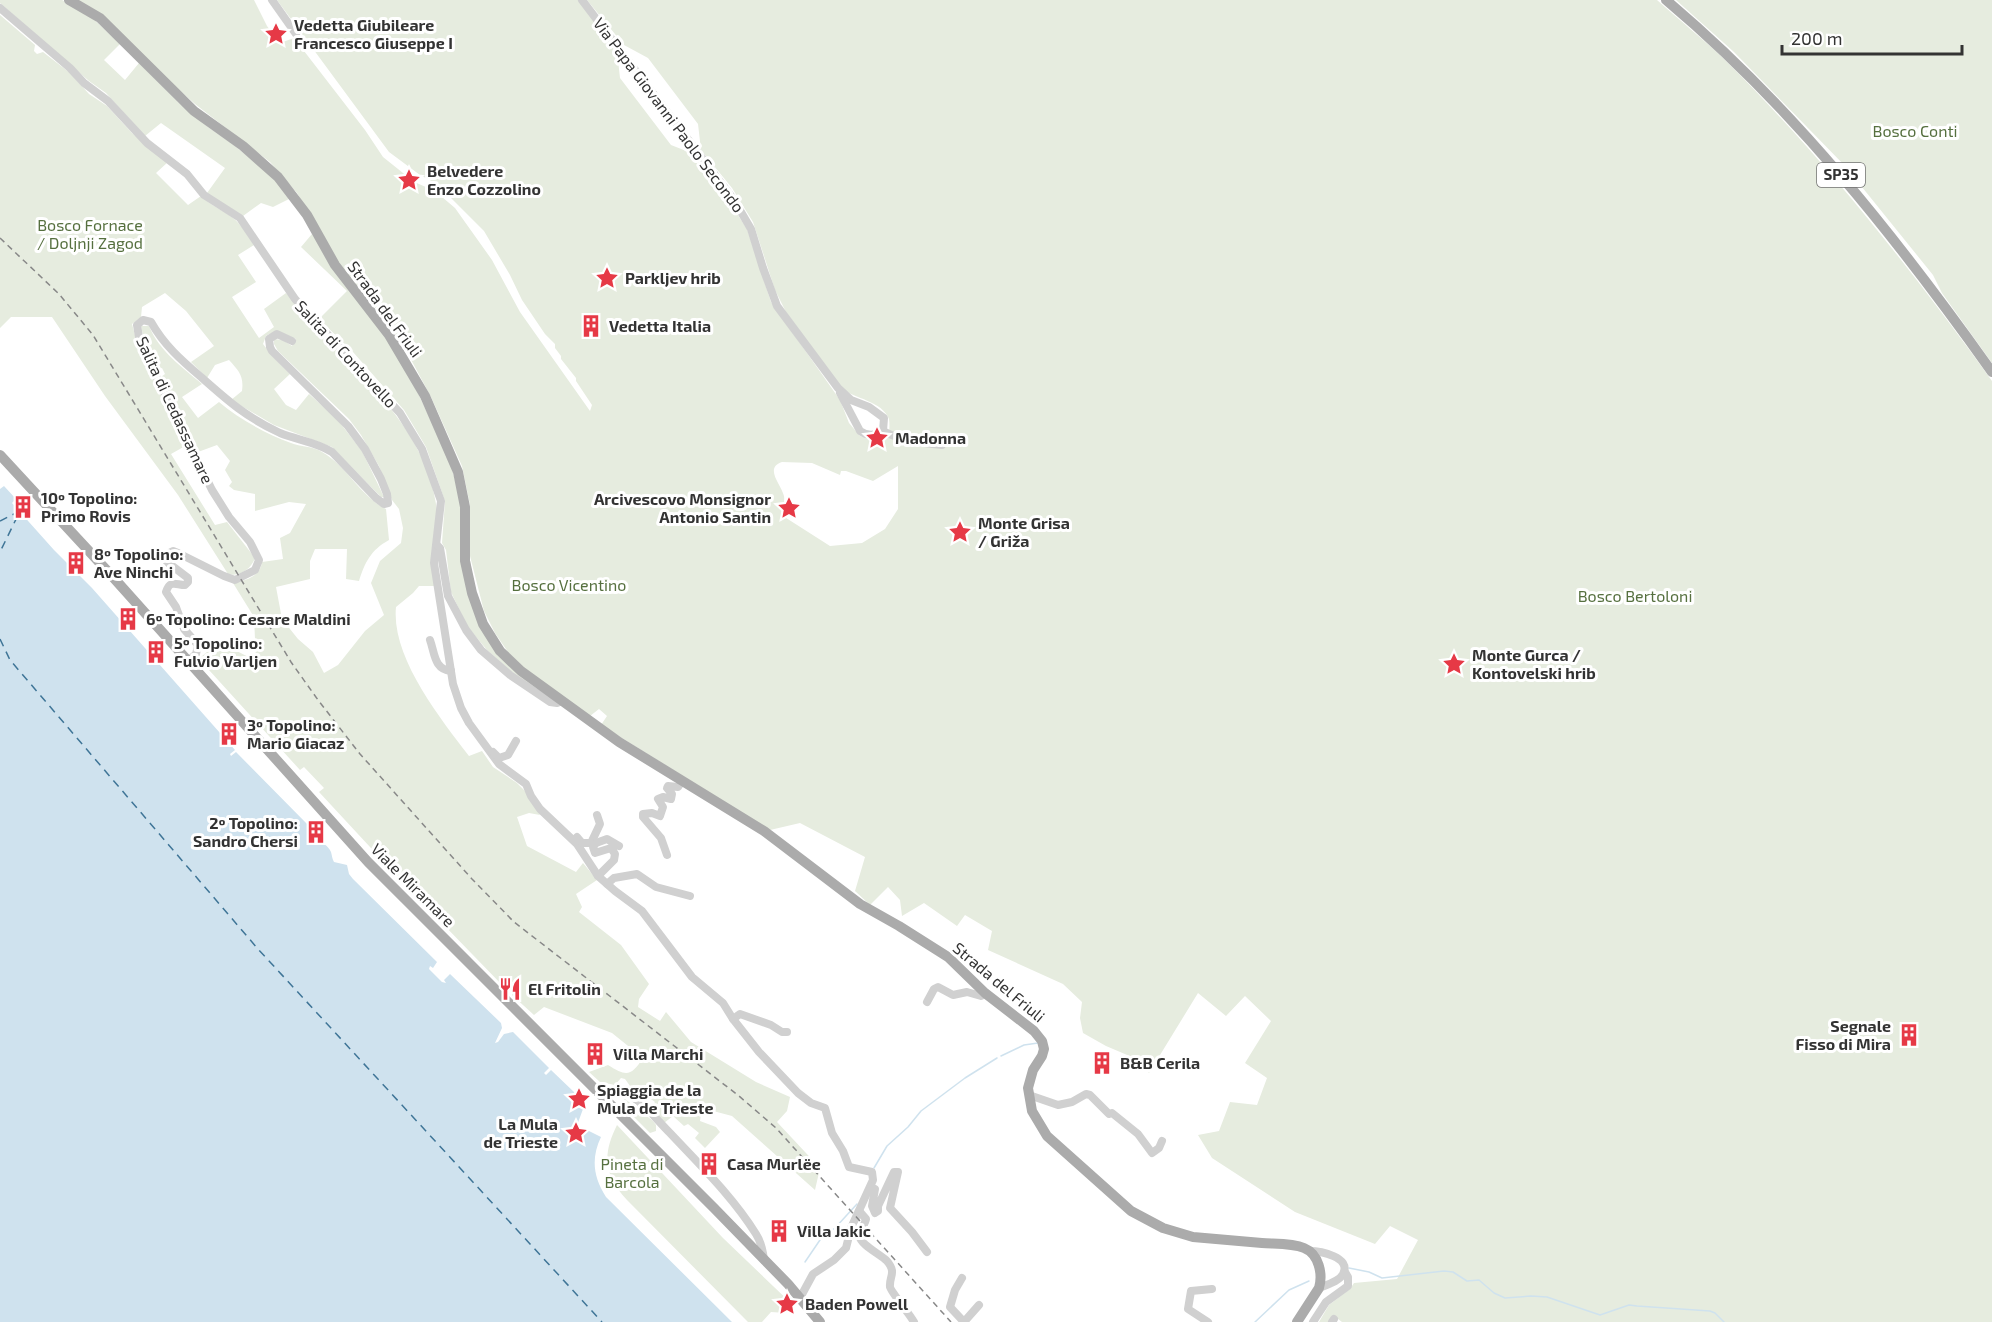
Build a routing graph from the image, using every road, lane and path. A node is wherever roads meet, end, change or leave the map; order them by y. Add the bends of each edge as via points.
1 (69, 0) edge
2 (272, 0) edge
3 (582, 0) edge
4 (1666, 0) edge
5 (0, 8) edge
6 (296, 34) dead end
7 (292, 341) dead end
8 (1992, 372) edge
9 (838, 388) junction
10 (883, 431) junction
11 (942, 445) dead end
12 (0, 455) edge
13 (437, 545) junction
14 (430, 640) dead end
15 (188, 661) junction
16 (451, 671) junction
17 (562, 701) junction
18 (516, 741) dead end
19 (490, 753) junction
20 (682, 781) junction
21 (597, 815) dead end
22 (568, 836) junction
23 (620, 846) dead end
24 (668, 855) dead end
25 (598, 876) junction
26 (607, 884) junction
27 (690, 896) dead end
28 (985, 993) junction
29 (927, 1002) dead end
30 (734, 1019) junction
31 (787, 1032) dead end
32 (600, 1094) junction
33 (1029, 1095) junction
34 (1162, 1141) dead end
35 (871, 1187) junction
36 (859, 1210) junction
37 (1309, 1251) junction
38 (927, 1252) dead end
39 (764, 1260) junction
40 (1344, 1272) junction
41 (962, 1278) dead end
42 (1319, 1288) junction
43 (1212, 1289) dead end
44 (800, 1298) junction
45 (979, 1305) dead end
46 (820, 1322) edge
47 (914, 1322) edge
48 (964, 1322) edge
49 (1208, 1322) edge
50 (1297, 1322) edge
51 (1313, 1322) edge

1 - 17 main road, Strada del Friuli via 100,18 194,111 278,177 307,215 335,265 403,356 454,461 465,507 468,579 487,633 509,661
2 - 6 street
3 - 9 street, Via Papa Giovanni Paolo Secondo via 734,200 754,236 777,306
4 - 8 main road, SP35 via 1743,68 1830,162 1928,283
5 - 13 street, Salita di Contovello via 108,101 147,143 187,174 204,195 240,218 294,299 388,398 422,449 441,501
7 - 15 street, Salita di Cedassamare via 277,334 269,339 273,351 348,426 365,449 388,502 384,504 376,498 332,452 285,435 232,406 170,350 151,322 143,320 137,325 140,343 212,489 259,560 255,570 235,580 173,551 167,554 167,562 188,578 186,585 173,582 166,592 180,622 198,645 196,654
9 - 10 street, Via Papa Giovanni Paolo Secondo via 851,400 880,413 885,421
9 - 10 street, Via Papa Giovanni Paolo Secondo via 860,431 874,435
10 - 11 street, Via Papa Giovanni Paolo Secondo via 913,442
12 - 15 main road, Viale Miramare
13 - 16 street, Salita di Contovello via 434,563
13 - 17 street, Strada del Friuli via 448,596 481,650 550,702
14 - 16 street via 437,664
15 - 32 main road, Viale Miramare via 368,862
16 - 19 street, Salita di Contovello via 461,708
17 - 20 main road, Strada del Friuli
18 - 19 street via 508,755 499,758
19 - 22 street, Salita di Contovello via 505,770 526,784 540,809
20 - 24 street via 678,787 668,786 671,799 658,799 663,807 660,816 643,814
20 - 28 main road, Strada del Friuli via 765,831 860,904 939,951
21 - 22 street via 600,824 591,843 582,843 572,832
22 - 25 street, Salita di Contovello
23 - 25 street via 607,839 593,847 595,853 611,848 615,854
25 - 26 street, Salita di Contovello
26 - 27 street via 614,878 637,874 656,886
26 - 30 street, Salita di Contovello via 642,911 692,977 723,1003
28 - 29 street via 953,995 938,987
28 - 33 main road, Strada del Friuli via 1034,1031 1044,1044 1029,1079
30 - 31 street via 740,1014
30 - 35 street, Salita di Contovello via 798,1093 825,1108 849,1167 872,1172
32 - 39 main road, Viale Miramare
32 - 39 street via 621,1091 655,1117 740,1211 759,1240
33 - 34 street via 1058,1106 1090,1095 1109,1114 1122,1119 1152,1152
33 - 37 main road via 1032,1111 1047,1136 1142,1218 1193,1237 1286,1245
35 - 36 street
35 - 38 street via 875,1189 875,1213 894,1172 898,1172 890,1208
36 - 44 street via 846,1248 813,1274
36 - 47 street via 866,1220 861,1242 890,1265 890,1288
37 - 40 street via 1333,1255 1344,1266
37 - 42 main road via 1320,1269
39 - 44 main road, Viale Miramare
40 - 42 street
40 - 51 street via 1348,1286 1326,1302
41 - 48 street via 950,1307
42 - 50 main road
43 - 49 street via 1191,1292 1188,1309
44 - 46 main road, Viale Miramare
45 - 48 street

